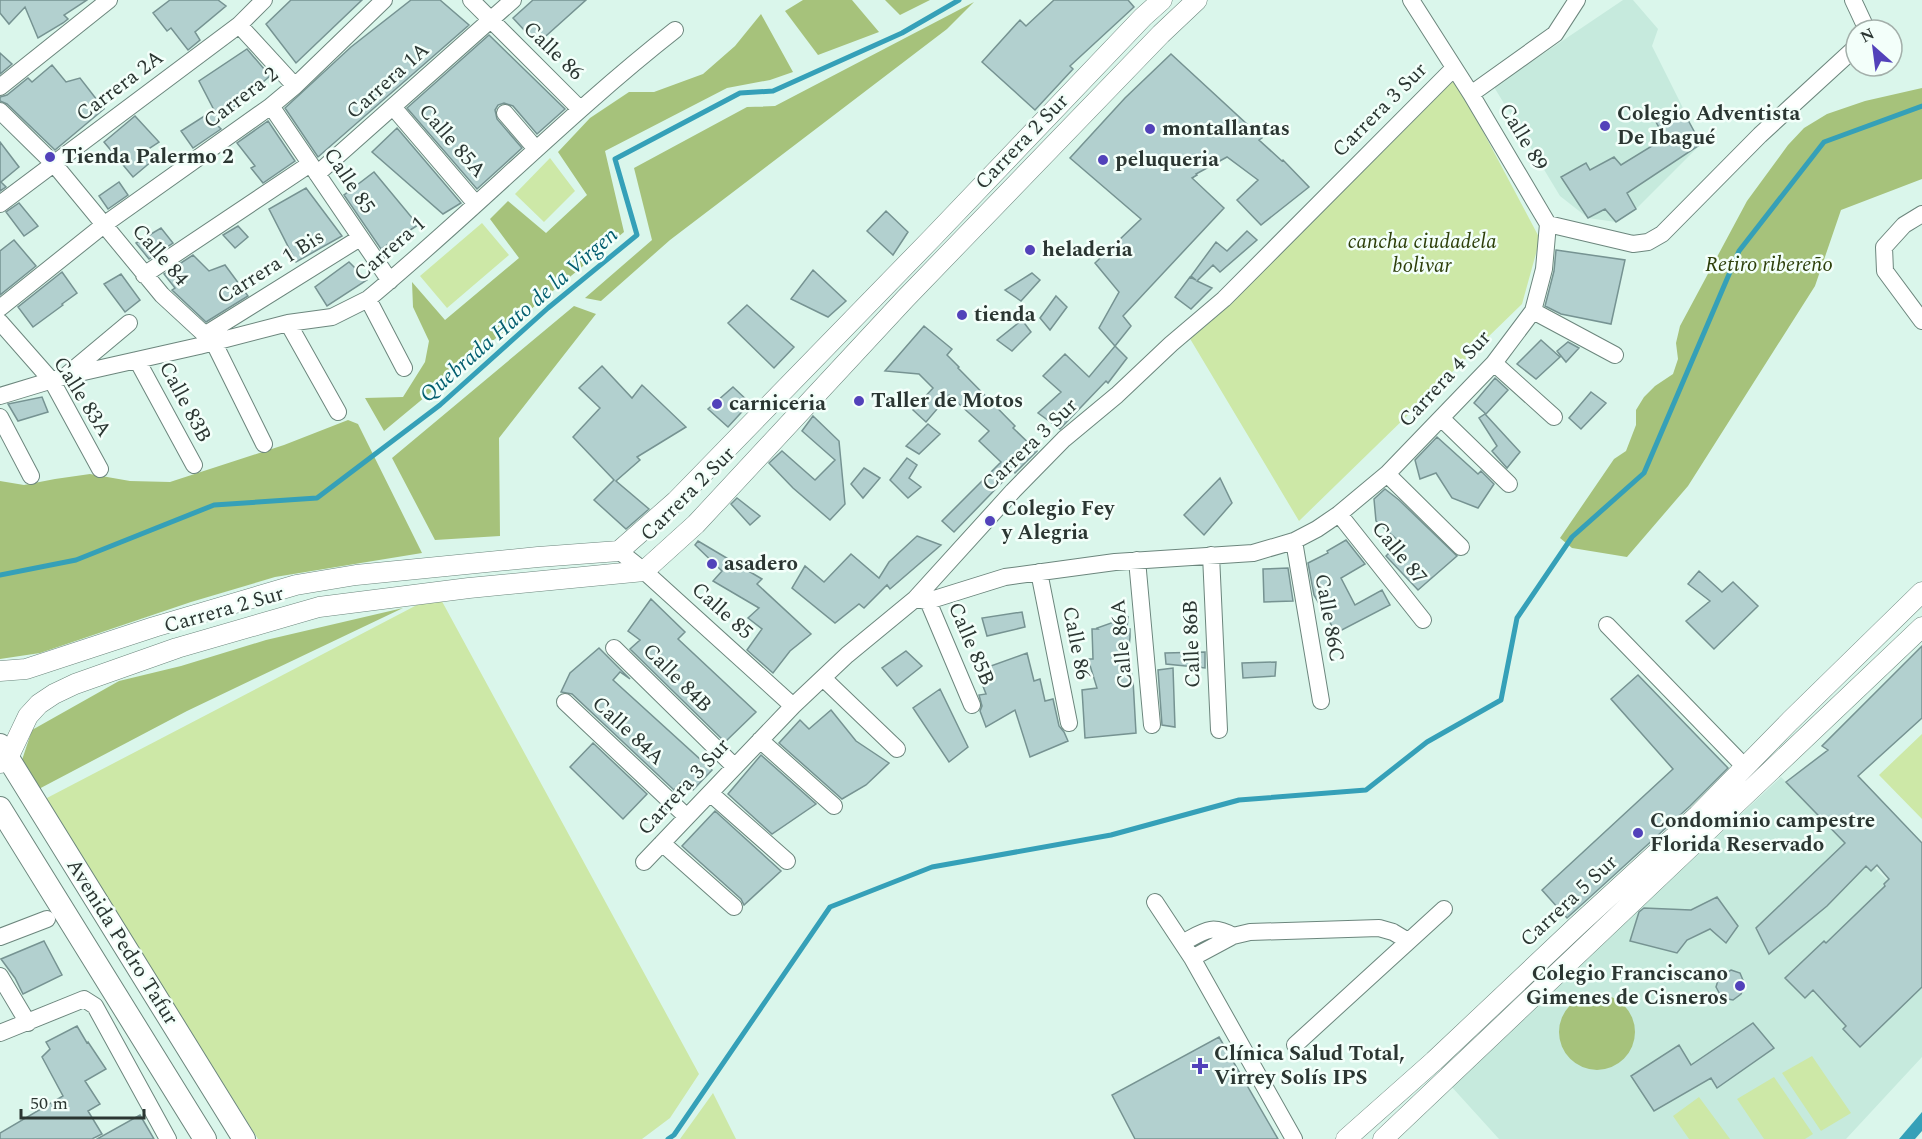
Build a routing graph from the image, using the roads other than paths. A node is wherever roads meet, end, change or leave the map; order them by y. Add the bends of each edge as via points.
1 (110, 0) edge
2 (384, 0) edge
3 (513, 0) edge
4 (1162, 0) edge
5 (1411, 0) edge
6 (1577, 0) edge
7 (1853, 0) edge
8 (476, 2) edge
9 (255, 3) edge
10 (1186, 4) edge
11 (1861, 18) edge
12 (489, 20) junction
13 (239, 25) junction
14 (675, 30) dead end
15 (1844, 58) edge
16 (1454, 68) junction
17 (295, 86) junction
18 (0, 87) edge
19 (1471, 94) junction
20 (271, 106) junction
21 (393, 107) junction
22 (580, 109) junction
23 (0, 111) edge
24 (506, 113) dead end
25 (536, 149) junction
26 (54, 164) junction
27 (314, 169) junction
28 (0, 204) edge
29 (476, 204) junction
30 (1922, 214) edge
31 (105, 224) junction
32 (1548, 224) junction
33 (360, 237) junction
34 (916, 254) junction
35 (934, 269) junction
36 (144, 275) junction
37 (390, 281) junction
38 (368, 299) junction
39 (0, 308) edge
40 (1533, 311) junction
41 (1922, 321) edge
42 (0, 322) edge
43 (129, 323) dead end
44 (288, 323) junction
45 (210, 338) junction
46 (1616, 355) dead end
47 (137, 360) junction
48 (1494, 363) junction
49 (404, 368) dead end
50 (59, 379) junction
51 (0, 396) edge
52 (338, 412) dead end
53 (0, 417) edge
54 (1554, 417) dead end
55 (1441, 418) junction
56 (264, 444) dead end
57 (194, 465) dead end
58 (99, 469) dead end
59 (1387, 474) junction
60 (31, 476) dead end
61 (1509, 484) dead end
62 (1339, 514) junction
63 (1294, 541) junction
64 (1461, 547) dead end
65 (620, 551) junction
66 (1211, 555) junction
67 (1137, 560) junction
68 (644, 571) junction
69 (1039, 572) junction
70 (1922, 592) edge
71 (922, 600) junction
72 (1424, 620) dead end
73 (1607, 625) dead end
74 (1922, 627) edge
75 (614, 648) dead end
76 (0, 671) edge
77 (823, 678) junction
78 (1321, 701) dead end
79 (565, 702) dead end
80 (972, 705) dead end
81 (793, 706) junction
82 (1069, 723) dead end
83 (1152, 725) dead end
84 (1219, 730) dead end
85 (760, 740) junction
86 (897, 749) dead end
87 (3, 756) edge
88 (734, 766) junction
89 (1745, 767) junction
90 (710, 793) junction
91 (834, 806) dead end
92 (0, 808) edge
93 (687, 817) junction
94 (662, 843) junction
95 (787, 861) dead end
96 (644, 862) dead end
97 (1155, 902) dead end
98 (734, 908) dead end
99 (1444, 909) dead end
100 (47, 919) dead end
101 (1233, 936) junction
102 (0, 937) edge
103 (1408, 941) junction
104 (1182, 943) junction
105 (1192, 958) junction
106 (0, 976) edge
107 (28, 1023) junction
108 (0, 1033) edge
109 (1294, 1045) dead end
110 (168, 1139) edge
111 (204, 1139) edge
112 (244, 1139) edge
113 (1294, 1139) edge
114 (1347, 1139) edge
115 (1383, 1139) edge

1 - 18 street
2 - 17 street, Carrera 2
3 - 12 street
4 - 34 street, Carrera 2 Sur
5 - 16 street, Calle 89
6 - 19 street via 1555,34
7 - 11 street
8 - 12 street, Calle 86
9 - 13 street, Carrera 2A
10 - 35 street, Carrera 2 Sur
12 - 21 street, Carrera 1A
12 - 22 street, Calle 86
13 - 17 street
13 - 26 street, Carrera 2A
14 - 22 street, Carrera 1
15 - 32 street via 1760,135 1662,234 1648,242 1633,244
16 - 19 street, Calle 89
16 - 71 street, Carrera 3 Sur via 1224,299 1064,439 1013,491
17 - 20 street, Carrera 2
19 - 32 street, Calle 89
20 - 27 street, Calle 85
20 - 31 street, Carrera 2
21 - 27 street, Carrera 1A
21 - 29 street, Calle 85A
22 - 25 street, Carrera 1
23 - 26 street, Calle 84
24 - 25 street
25 - 29 street, Carrera 1
26 - 28 street, Carrera 2A
26 - 31 street, Calle 84
27 - 33 street, Calle 85
27 - 36 street, Carrera 1A
29 - 37 street, Carrera 1
30 - 41 street via 1904,225 1884,247 1885,271
31 - 36 street, Calle 84
31 - 39 street, Carrera 2
32 - 40 street, Carrera 4 Sur via 1544,269
33 - 37 street, Calle 85
33 - 45 street, Carrera 1 Bis
34 - 35 street
34 - 65 street, Carrera 2 Sur via 676,501
35 - 68 street, Carrera 2 Sur via 696,524
36 - 45 street, Calle 84
37 - 38 street, Carrera 1
38 - 44 street, Carrera 1 via 332,317
38 - 49 street
40 - 46 street
40 - 48 street, Carrera 4 Sur
42 - 50 street, Calle 83A
43 - 50 street
44 - 45 street, Carrera 1
44 - 52 street
45 - 47 street, Carrera 1
45 - 56 street, Calle 84
47 - 50 street, Carrera 1
47 - 57 street, Calle 83B
48 - 54 street
48 - 55 street, Carrera 4 Sur
50 - 51 street, Carrera 1
50 - 58 street, Calle 83A
53 - 60 street
55 - 59 street, Carrera 4 Sur
55 - 61 street
59 - 62 street, Carrera 4 Sur
59 - 64 street
62 - 63 street, Carrera 4 Sur
62 - 72 street, Calle 87
63 - 66 street, Carrera 4 Sur via 1252,553
63 - 78 street, Calle 86C
65 - 68 street, Calle 85
65 - 76 street, Carrera 2 Sur via 356,575 296,585 26,669
66 - 67 street, Carrera 4 Sur
66 - 84 street, Calle 86B
67 - 69 street, Carrera 4 Sur
67 - 83 street, Calle 86A
68 - 81 street, Calle 85
68 - 87 street, Carrera 2 Sur via 319,607 177,648 75,684 39,704
69 - 71 street, Carrera 4 Sur
69 - 82 street, Calle 86
70 - 89 street, Carrera 5 Sur
71 - 77 street, Carrera 3 Sur via 847,655
71 - 80 street, Calle 85B
73 - 89 street
74 - 115 street
75 - 88 street, Calle 84B
77 - 81 street, Carrera 3 Sur
77 - 86 street
79 - 93 street, Calle 84A
81 - 85 street, Carrera 3 Sur
85 - 88 street, Carrera 3 Sur
85 - 91 street
87 - 112 main road, Avenida Pedro Tafur
88 - 90 street, Carrera 3 Sur
89 - 114 street, Carrera 5 Sur
90 - 93 street, Carrera 3 Sur
90 - 95 street
92 - 111 main road, Avenida Pedro Tafur
93 - 94 street, Carrera 3 Sur
94 - 96 street, Carrera 3 Sur
94 - 98 street
97 - 104 street
99 - 103 street
100 - 102 street
101 - 103 street via 1250,932 1379,928
101 - 104 street via 1214,928
101 - 105 street
103 - 109 street
104 - 105 street
105 - 113 street
106 - 107 street
107 - 108 street
107 - 110 street via 84,999 95,1006

